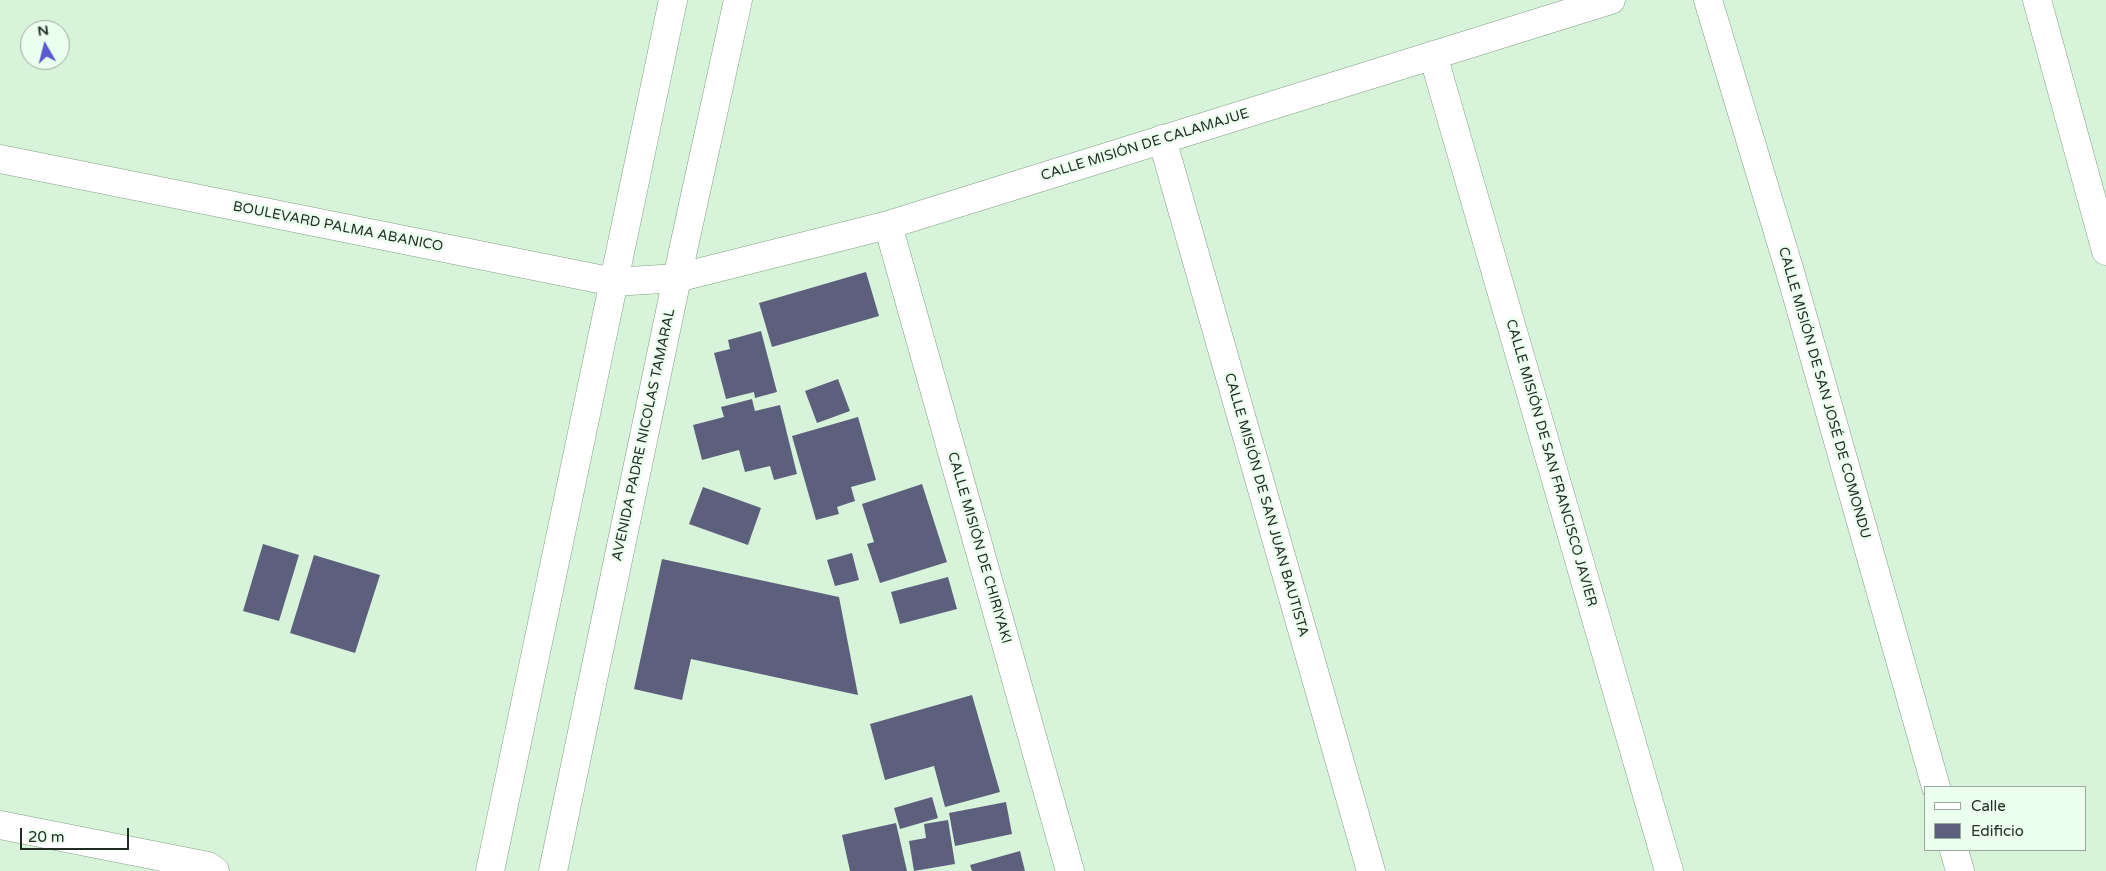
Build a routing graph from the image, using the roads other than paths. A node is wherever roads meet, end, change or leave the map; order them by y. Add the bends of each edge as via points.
1 (673, 0) edge
2 (738, 0) edge
3 (1611, 0) edge
4 (1708, 0) edge
5 (2037, 0) edge
6 (1433, 55) junction
7 (1162, 140) junction
8 (0, 159) edge
9 (888, 225) junction
10 (2106, 251) edge
11 (677, 278) junction
12 (614, 282) junction
13 (1936, 786) edge
14 (0, 825) edge
15 (1954, 851) edge
16 (215, 871) edge
17 (490, 871) edge
18 (553, 871) edge
19 (1070, 871) edge
20 (1370, 871) edge
21 (1669, 871) edge
22 (1960, 871) edge

1 - 12 street
2 - 11 street, AVENIDA PADRE NICOLAS TAMARAL
3 - 6 street, CALLE MISIÓN DE CALAMAJUE
4 - 13 street, CALLE MISIÓN DE SAN JOSÉ DE COMONDU via 1791,274
5 - 10 street
6 - 7 street, CALLE MISIÓN DE CALAMAJUE
6 - 21 street, CALLE MISIÓN DE SAN FRANCISCO JAVIER
7 - 9 street, CALLE MISIÓN DE CALAMAJUE
7 - 20 street, CALLE MISIÓN DE SAN JUAN BAUTISTA
8 - 12 street, BOULEVARD PALMA ABANICO
9 - 11 street, CALLE MISIÓN DE CALAMAJUE
9 - 19 street, CALLE MISIÓN DE CHIRIYAKI
11 - 12 street, BOULEVARD PALMA ABANICO
11 - 18 street, AVENIDA PADRE NICOLAS TAMARAL
12 - 17 street
14 - 16 street via 208,866
15 - 22 street

